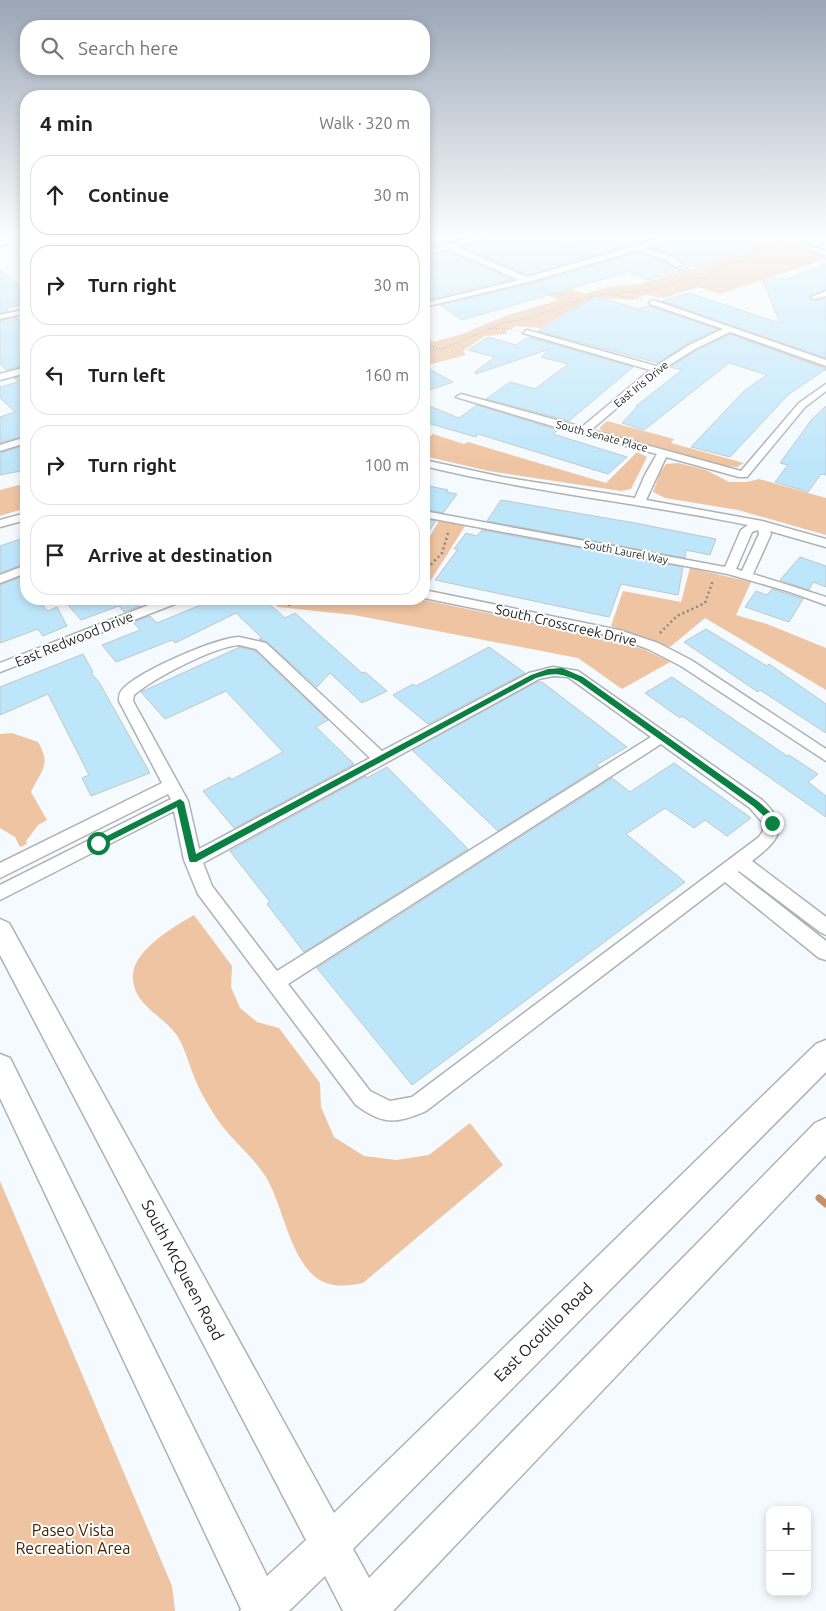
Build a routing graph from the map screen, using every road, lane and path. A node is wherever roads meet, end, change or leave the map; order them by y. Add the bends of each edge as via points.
1 (17, 313) edge
2 (544, 313) edge
3 (685, 313) edge
4 (0, 317) edge
5 (490, 329) junction
6 (730, 329) junction
7 (527, 333) joint
8 (430, 349) edge
9 (430, 349) edge
10 (442, 349) junction
11 (826, 362) edge
12 (657, 368) junction
13 (20, 372) edge
14 (0, 377) edge
15 (826, 387) edge
16 (461, 397) dead end
17 (584, 432) junction
18 (20, 442) edge
19 (0, 448) edge
20 (663, 453) junction
21 (430, 464) edge
22 (640, 502) junction
23 (430, 515) edge
24 (20, 518) edge
25 (454, 520) junction
26 (0, 524) edge
27 (762, 524) junction
28 (826, 543) edge
29 (430, 565) edge
30 (723, 570) junction
31 (20, 571) edge
32 (746, 576) junction
33 (0, 579) edge
34 (430, 595) edge
35 (826, 601) edge
36 (160, 605) edge
37 (649, 645) junction
38 (0, 668) edge
39 (662, 737) junction
40 (826, 756) edge
41 (380, 759) junction
42 (176, 793) junction
43 (87, 828) junction
44 (98, 843) junction
45 (193, 860) junction
46 (732, 866) junction
47 (0, 871) edge
48 (0, 893) edge
49 (808, 914) junction
50 (793, 926) junction
51 (826, 928) edge
52 (0, 930) edge
53 (826, 952) edge
54 (274, 983) junction
55 (826, 1053) edge
56 (0, 1067) edge
57 (826, 1133) edge
58 (329, 1545) junction
59 (262, 1610) edge
60 (365, 1611) edge

1 - 4 street
2 - 5 path
3 - 6 street
5 - 7 path via 505,328
5 - 10 path
6 - 11 street
6 - 12 street, East Iris Drive
7 - 12 street
8 - 10 path
9 - 10 path
12 - 17 street, East Iris Drive
13 - 14 street
15 - 20 street, South Senate Place via 802,405 743,475
16 - 17 street, South Senate Place
17 - 20 street, South Senate Place
18 - 19 street
20 - 22 street
21 - 22 street via 526,485
22 - 27 street
23 - 25 street, South Laurel Way
24 - 26 street
25 - 29 path via 446,536 445,548
25 - 30 street, South Laurel Way
27 - 28 street
27 - 30 street via 747,530
27 - 32 street via 765,534
30 - 32 street, South Laurel Way
30 - 37 path via 713,582 712,594 705,603 678,615
31 - 33 street
32 - 35 street, South Laurel Way
34 - 37 street, South Crosscreek Drive via 619,634
36 - 38 street, East Redwood Drive
37 - 40 street, South Crosscreek Drive via 686,663
39 - 41 street via 573,674 562,670 548,671
39 - 46 street via 767,814 772,823 772,834 765,842
39 - 54 street
41 - 42 street via 261,646 232,642 144,679 126,693 126,701
41 - 45 street
42 - 43 street
42 - 44 street
42 - 45 street
43 - 44 street
43 - 47 street
44 - 48 street
45 - 54 street via 204,889
46 - 49 street
46 - 50 street
46 - 54 street via 419,1104 400,1112 379,1110 363,1098
49 - 50 street
49 - 51 street
50 - 53 street
52 - 58 main road, South McQueen Road
55 - 58 main road, East Ocotillo Road
56 - 59 main road
57 - 60 main road
58 - 59 main road, East Ocotillo Road
58 - 60 main road, South McQueen Road

